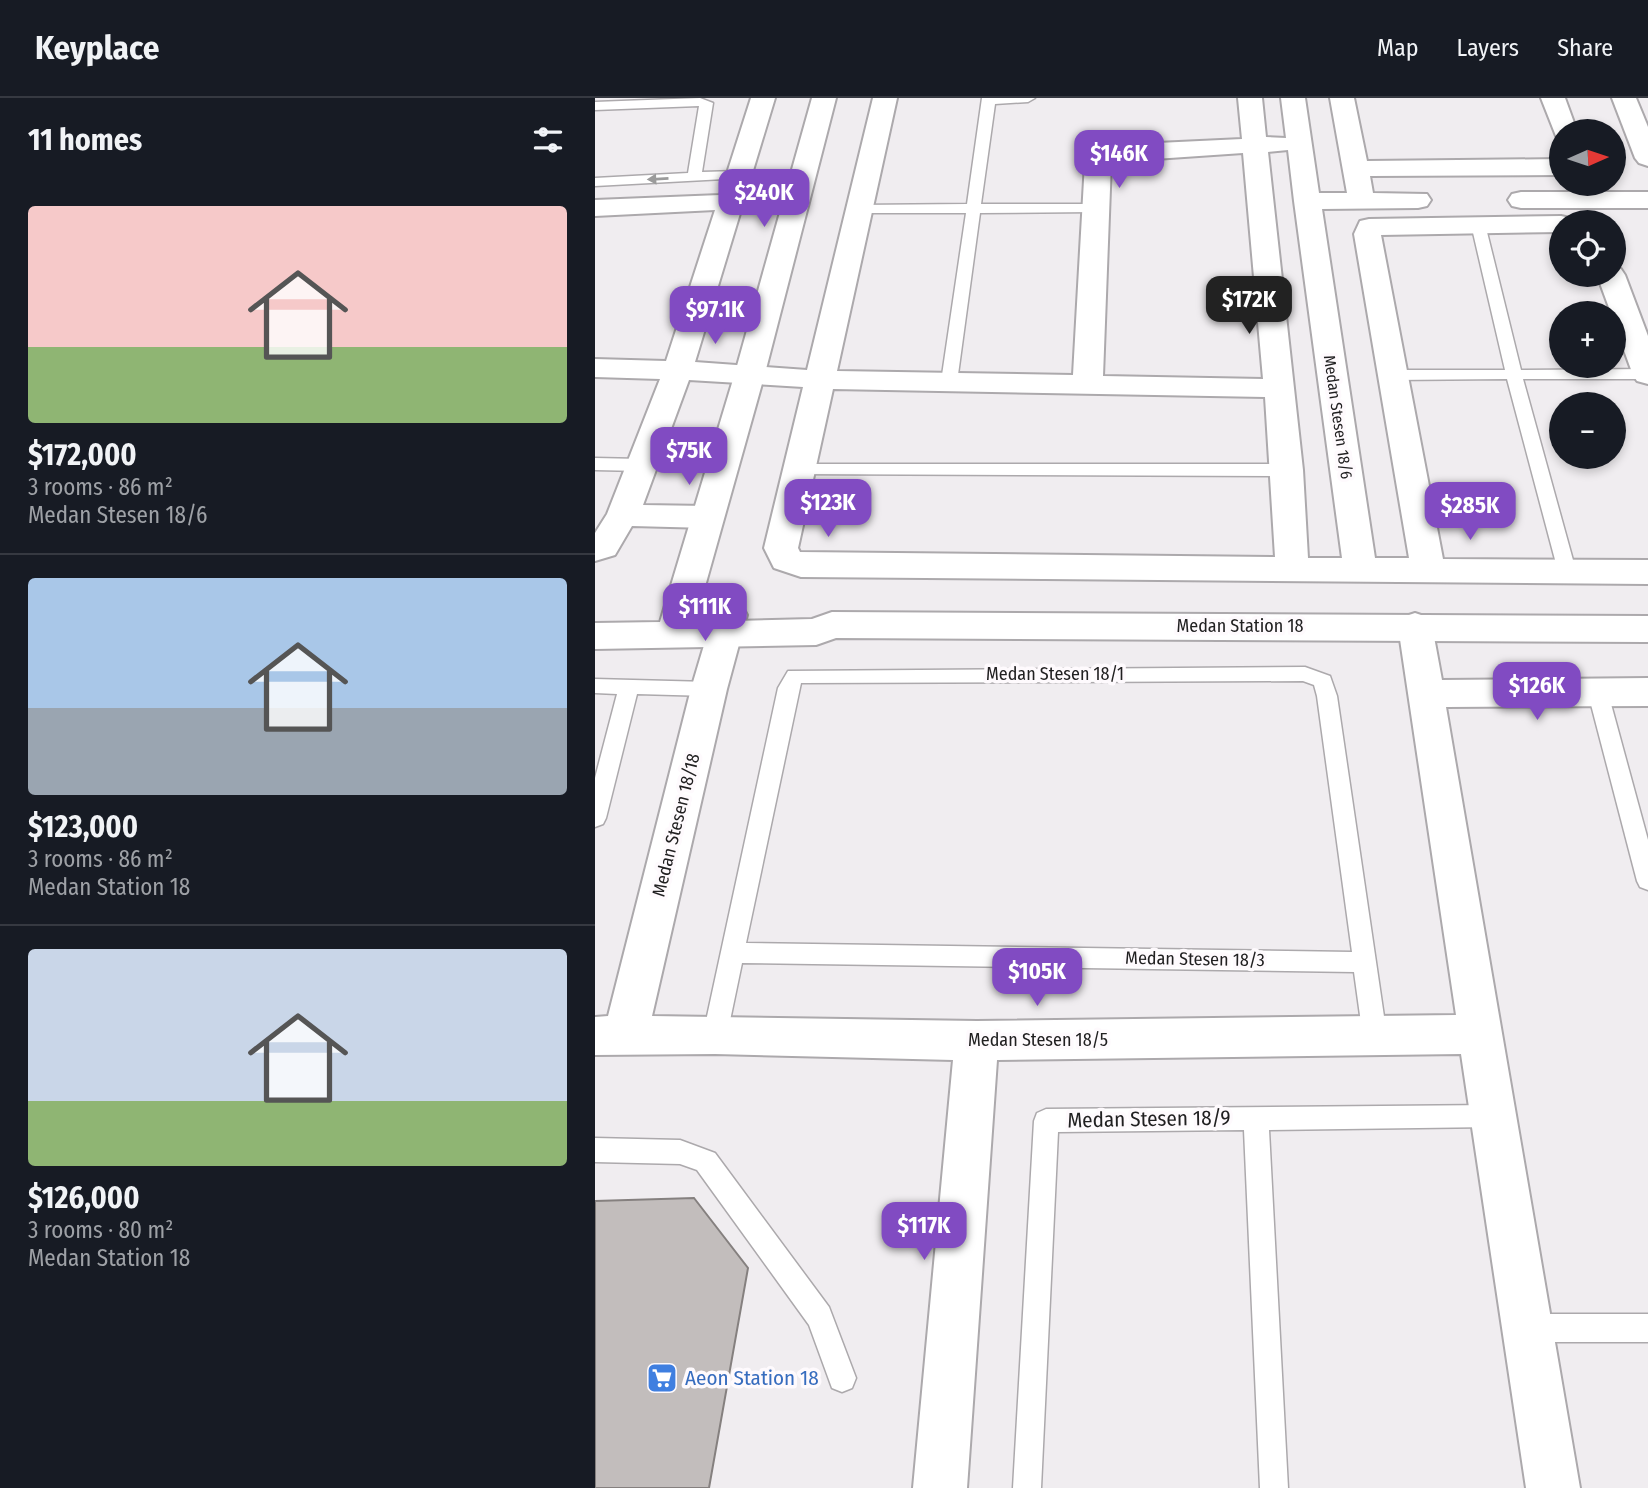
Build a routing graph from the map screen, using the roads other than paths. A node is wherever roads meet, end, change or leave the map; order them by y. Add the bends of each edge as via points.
1 (763, 98) edge
2 (824, 98) edge
3 (885, 98) edge
4 (1028, 98) edge
5 (1250, 98) edge
6 (1293, 98) edge
7 (1342, 98) edge
8 (1553, 98) edge
9 (1624, 98) edge
10 (989, 99) edge
11 (595, 106) edge
12 (1561, 119) edge
13 (1298, 142) junction
14 (1256, 145) junction
15 (1648, 158) edge
16 (1549, 167) edge
17 (1356, 169) junction
18 (739, 175) junction
19 (694, 177) junction
20 (595, 182) edge
21 (1362, 200) junction
22 (1445, 200) dead end
23 (1307, 201) junction
24 (1648, 201) edge
25 (730, 202) junction
26 (1484, 206) junction
27 (595, 208) edge
28 (1094, 208) junction
29 (859, 209) junction
30 (972, 209) junction
31 (1567, 210) edge
32 (1594, 210) edge
33 (1549, 221) edge
34 (1615, 287) edge
35 (595, 368) edge
36 (678, 371) junction
37 (750, 373) junction
38 (1514, 374) junction
39 (1392, 375) junction
40 (1648, 375) edge
41 (820, 380) junction
42 (949, 382) junction
43 (1088, 383) junction
44 (1279, 388) junction
45 (595, 464) edge
46 (641, 465) junction
47 (799, 470) junction
48 (1287, 470) junction
49 (623, 515) junction
50 (708, 517) junction
51 (595, 550) edge
52 (1360, 569) junction
53 (1428, 569) junction
54 (1292, 571) junction
55 (1567, 571) junction
56 (1648, 572) edge
57 (595, 617) edge
58 (728, 624) junction
59 (677, 625) junction
60 (1415, 626) junction
61 (1648, 629) edge
62 (595, 636) edge
63 (595, 686) edge
64 (629, 686) junction
65 (709, 689) junction
66 (1648, 692) edge
67 (1598, 693) junction
68 (1426, 694) junction
69 (595, 815) edge
70 (1648, 881) edge
71 (732, 953) junction
72 (1364, 961) junction
73 (1480, 1034) junction
74 (715, 1035) junction
75 (610, 1036) edge
76 (1375, 1037) junction
77 (977, 1041) junction
78 (1256, 1116) junction
79 (1493, 1116) junction
80 (595, 1150) edge
81 (1528, 1328) junction
82 (1648, 1328) edge
83 (842, 1378) dead end
84 (940, 1488) edge
85 (1027, 1488) edge
86 (1274, 1488) edge
87 (1553, 1488) edge

1 - 18 street
2 - 37 street
3 - 29 street
4 - 10 lane
5 - 14 street
6 - 13 street, Medan Stesen 18/6
7 - 17 street
8 - 12 street
9 - 15 street
10 - 30 lane
11 - 19 lane via 706,103
13 - 14 street
13 - 23 street, Medan Stesen 18/6
14 - 28 street via 1103,155 1098,162
14 - 44 street
16 - 17 street
17 - 21 street
18 - 19 lane
18 - 25 street
19 -> 20 lane
21 - 22 street
21 - 23 street
23 - 52 street, Medan Stesen 18/6
24 - 32 street
25 - 27 street
25 - 36 street
26 - 31 street
26 - 33 street
26 - 38 lane
26 - 39 street via 1369,227
28 - 30 lane
28 - 43 street
29 - 30 lane
29 - 41 street
30 - 42 lane
34 - 40 street
35 - 36 street
36 - 37 street
36 - 46 street
37 - 41 street
37 - 50 street
38 - 39 lane
38 - 40 lane
38 - 55 lane
39 - 53 street
41 - 42 street
41 - 47 street
42 - 43 street
43 - 44 street
44 - 48 street
45 - 46 lane
46 - 49 street
47 - 48 lane
47 - 54 street via 781,548 792,564
48 - 54 street
49 - 50 street
49 - 51 street via 603,547
50 - 59 street
52 - 53 street
52 - 54 street
53 - 55 street
55 - 56 street
57 - 59 street, Medan Station 18
58 - 59 street, Medan Station 18
58 - 60 street, Medan Station 18 via 815,632 831,625
58 - 65 street, Medan Stesen 18/18
59 - 62 street, Medan Station 18
60 - 61 street, Medan Station 18
60 - 68 street
63 - 64 lane
64 - 65 lane
64 - 69 lane
65 - 75 street, Medan Stesen 18/18
66 - 67 street
67 - 68 street
67 - 70 lane
68 - 73 street
71 - 72 lane, Medan Stesen 18/3
71 - 72 lane, Medan Stesen 18/1 via 788,688 795,677 1305,674 1322,681 1327,696
71 - 74 lane, Medan Stesen 18/1
72 - 76 lane, Medan Stesen 18/1
73 - 76 street, Medan Stesen 18/5
73 - 79 street
74 - 75 street, Medan Stesen 18/5
74 - 77 street, Medan Stesen 18/5
76 - 77 street, Medan Stesen 18/5
77 - 84 street
78 - 79 lane, Medan Stesen 18/9
78 - 85 lane, Medan Stesen 18/9 via 1046,1121
78 - 86 lane
79 - 81 street
80 - 83 lane via 680,1152 706,1161 819,1317
81 - 82 lane
81 - 87 street

